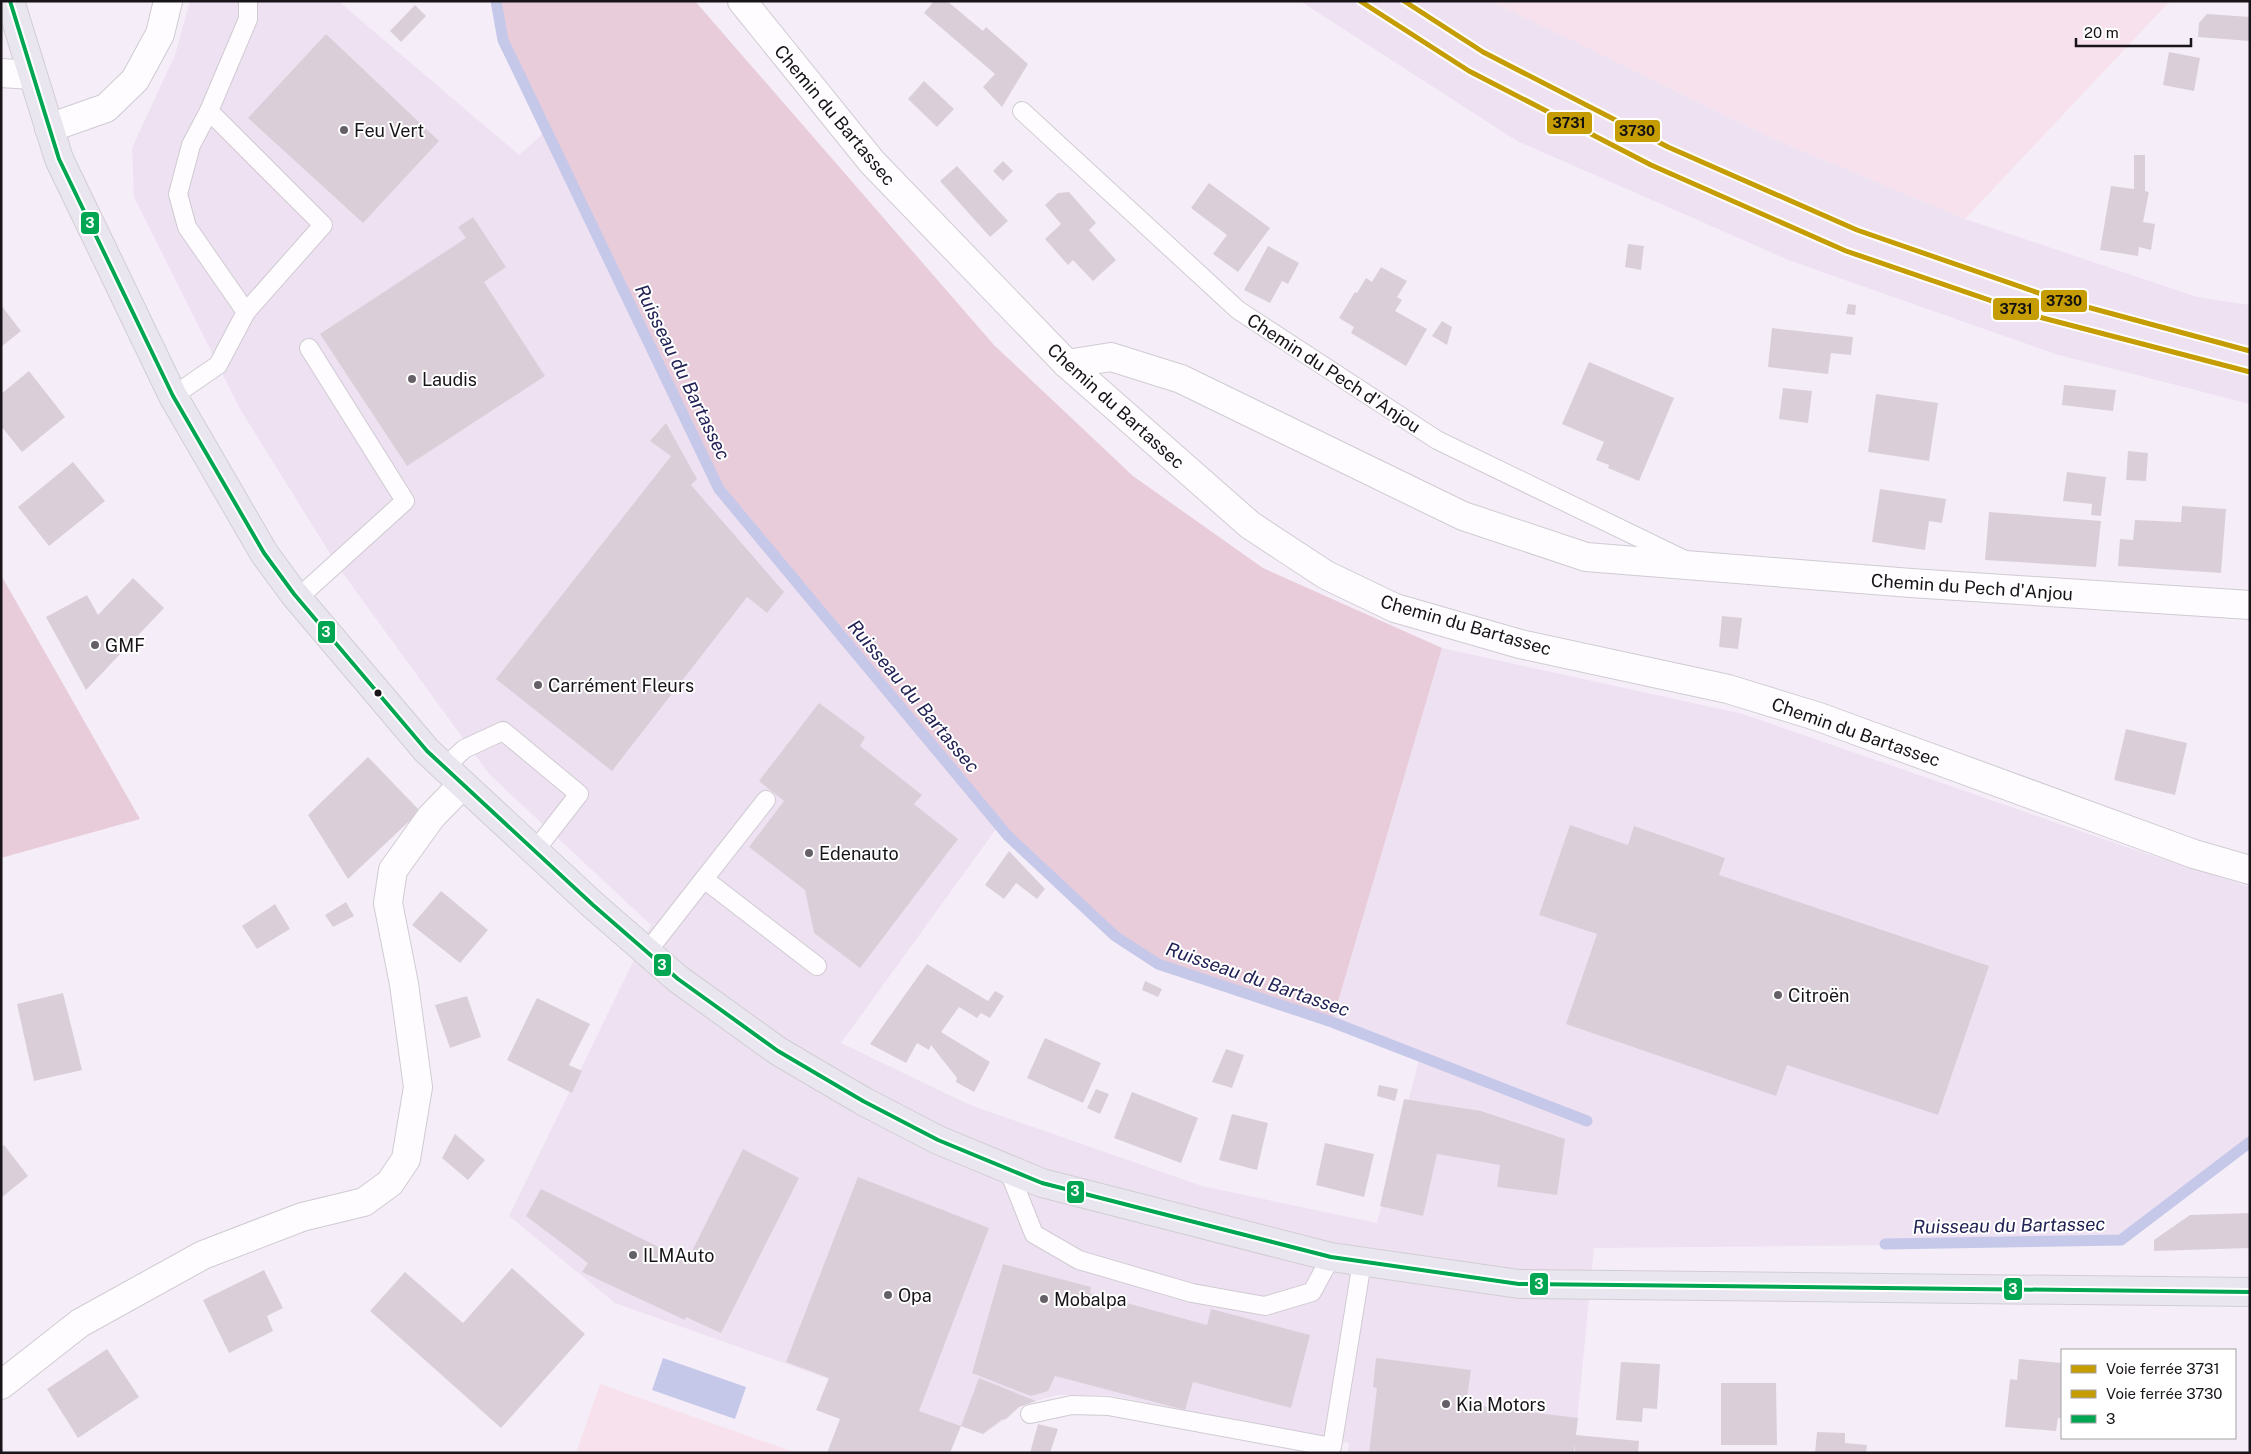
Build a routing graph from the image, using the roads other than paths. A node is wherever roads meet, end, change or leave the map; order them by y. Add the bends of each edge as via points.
1 (10, 1) edge
2 (168, 1) edge
3 (248, 1) edge
4 (742, 1) edge
5 (1, 73) edge
6 (32, 75) junction
7 (209, 111) junction
8 (1022, 112) dead end
9 (49, 128) junction
10 (246, 312) junction
11 (309, 348) dead end
12 (1067, 364) junction
13 (173, 396) junction
14 (1694, 564) junction
15 (298, 598) junction
16 (2250, 605) edge
17 (453, 776) junction
18 (766, 800) dead end
19 (534, 852) junction
20 (2250, 870) edge
21 (704, 879) junction
22 (646, 952) junction
23 (818, 966) dead end
24 (1008, 1169) junction
25 (1330, 1257) junction
26 (1362, 1262) junction
27 (2250, 1292) edge
28 (1, 1385) edge
29 (1030, 1414) dead end

1 - 6 main road
2 - 9 street via 160,34 135,80 106,108
3 - 7 lane via 248,19
4 - 12 street, Chemin du Bartassec via 872,162
5 - 6 street
6 - 9 main road
7 - 10 lane via 192,145 178,194 187,227
7 - 10 lane via 323,225
8 - 14 lane, Chemin du Pech d'Anjou via 1238,310 1437,440
9 - 13 main road via 59,159
10 - 13 lane via 218,365
11 - 15 lane via 405,501
12 - 14 street, Chemin du Pech d'Anjou via 1111,357 1181,379 1463,516 1554,548 1586,557
12 - 20 street, Chemin du Bartassec via 1250,525 1326,575 1395,608 1520,644 1728,689 1819,716 2194,854
13 - 15 main road via 264,552
14 - 16 street, Chemin du Pech d'Anjou via 1911,583
15 - 17 main road via 426,751
17 - 19 main road
17 - 19 lane via 464,749 503,731 579,794
17 - 28 street via 430,817 393,870 388,903 404,984 418,1087 406,1159 390,1183 364,1202 302,1217 203,1255 80,1323
18 - 21 lane
19 - 22 main road
21 - 22 lane
21 - 23 lane
22 - 24 main road via 778,1051 938,1140
24 - 25 main road via 1042,1183
24 - 25 lane via 1034,1234 1079,1260 1192,1293 1265,1306 1312,1292
25 - 26 main road
26 - 27 main road via 1519,1284
26 - 29 lane via 1332,1447 1108,1406 1072,1405

